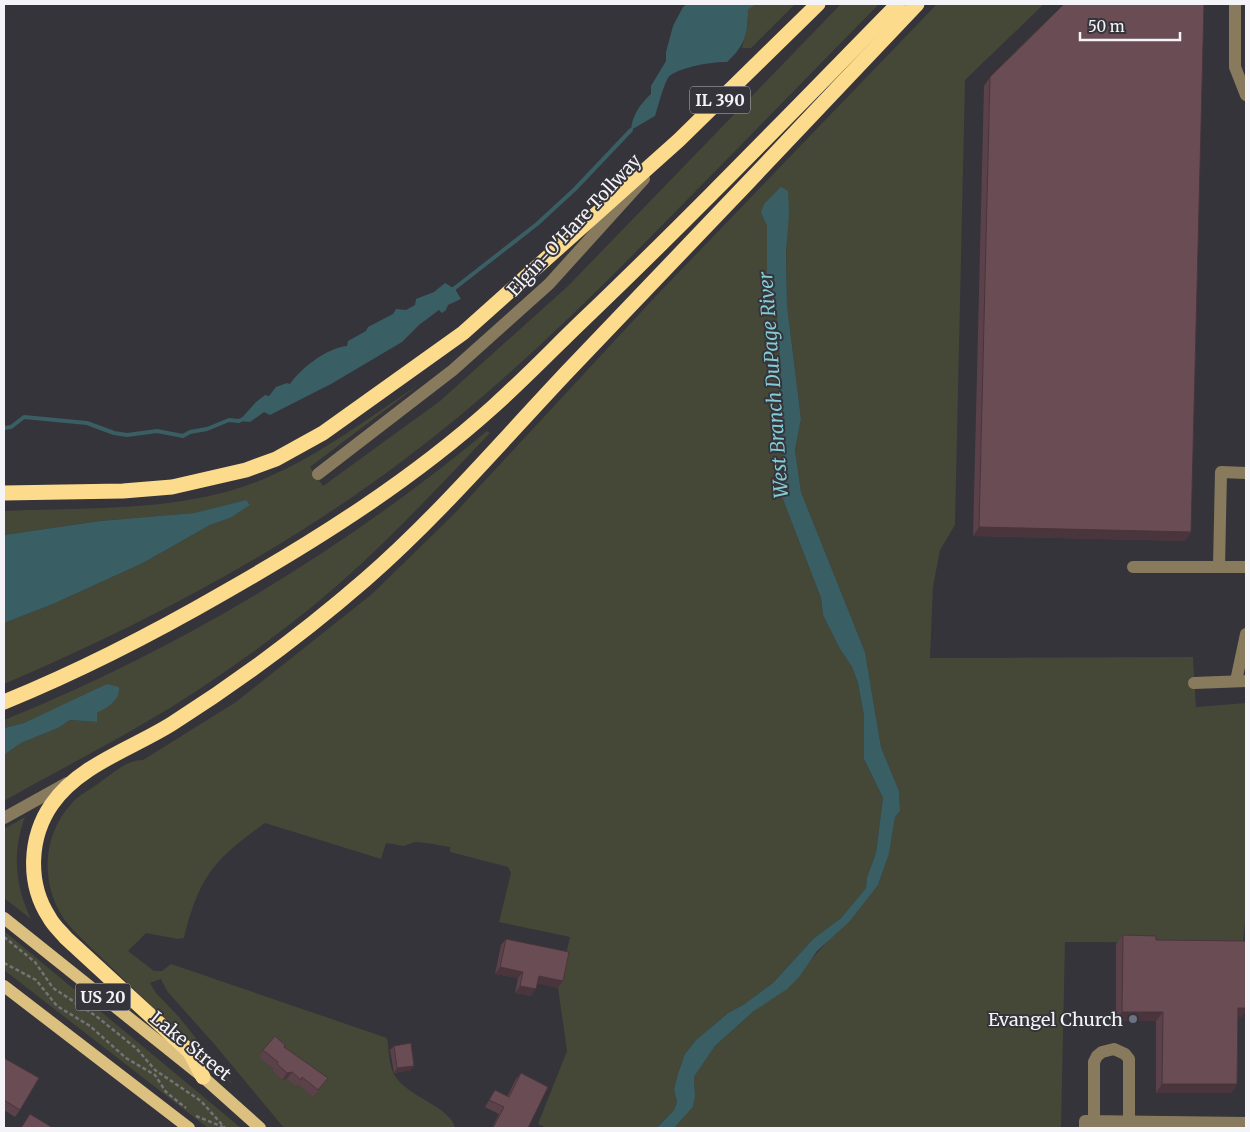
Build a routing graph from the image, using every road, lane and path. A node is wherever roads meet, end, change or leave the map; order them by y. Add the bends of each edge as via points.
1 (818, 4) edge
2 (898, 4) edge
3 (917, 4) edge
4 (1236, 4) edge
5 (1246, 95) edge
6 (679, 140) junction
7 (1246, 473) edge
8 (318, 474) dead end
9 (4, 493) edge
10 (1132, 567) dead end
11 (1219, 567) junction
12 (1246, 567) edge
13 (1246, 634) edge
14 (1241, 681) edge
15 (1194, 683) dead end
16 (4, 702) edge
17 (79, 777) junction
18 (4, 818) edge
19 (4, 918) edge
20 (4, 937) edge
21 (4, 963) edge
22 (4, 986) edge
23 (203, 1077) junction
24 (188, 1110) dead end
25 (194, 1115) dead end
26 (1129, 1121) junction
27 (1246, 1123) edge
28 (1089, 1124) edge
29 (189, 1128) edge
30 (225, 1128) edge
31 (260, 1128) edge

1 - 6 highway, Elgin-O'Hare Tollway / IL 390
2 - 16 highway via 668,239 493,406 432,456 345,521 283,560 154,633
3 - 17 highway via 416,534 304,632 248,673 170,725
4 - 5 street via 1236,67
6 - 8 street, Elgin-O'Hare Tollway via 549,284 453,370
6 - 9 highway via 463,334 323,433 276,459 236,473 172,488 123,492
7 - 11 street via 1221,472
10 - 11 street
11 - 12 street
13 - 14 street
14 - 15 street
17 - 18 street
17 - 23 highway via 52,803 40,826 33,872 39,898 49,918 66,938 190,1052
19 - 23 main road, Lake Street / US 20
20 - 30 path via 35,962 53,988 96,1016 137,1050 155,1070 201,1101
21 - 24 path via 36,980 57,1006 90,1026 126,1058 154,1074 166,1092
22 - 29 main road, US 20
23 - 31 main road, Lake Street / US 20
25 - 30 path
26 - 27 street
26 - 28 street
26 - 28 street via 1129,1059 1114,1049 1102,1052 1094,1062

